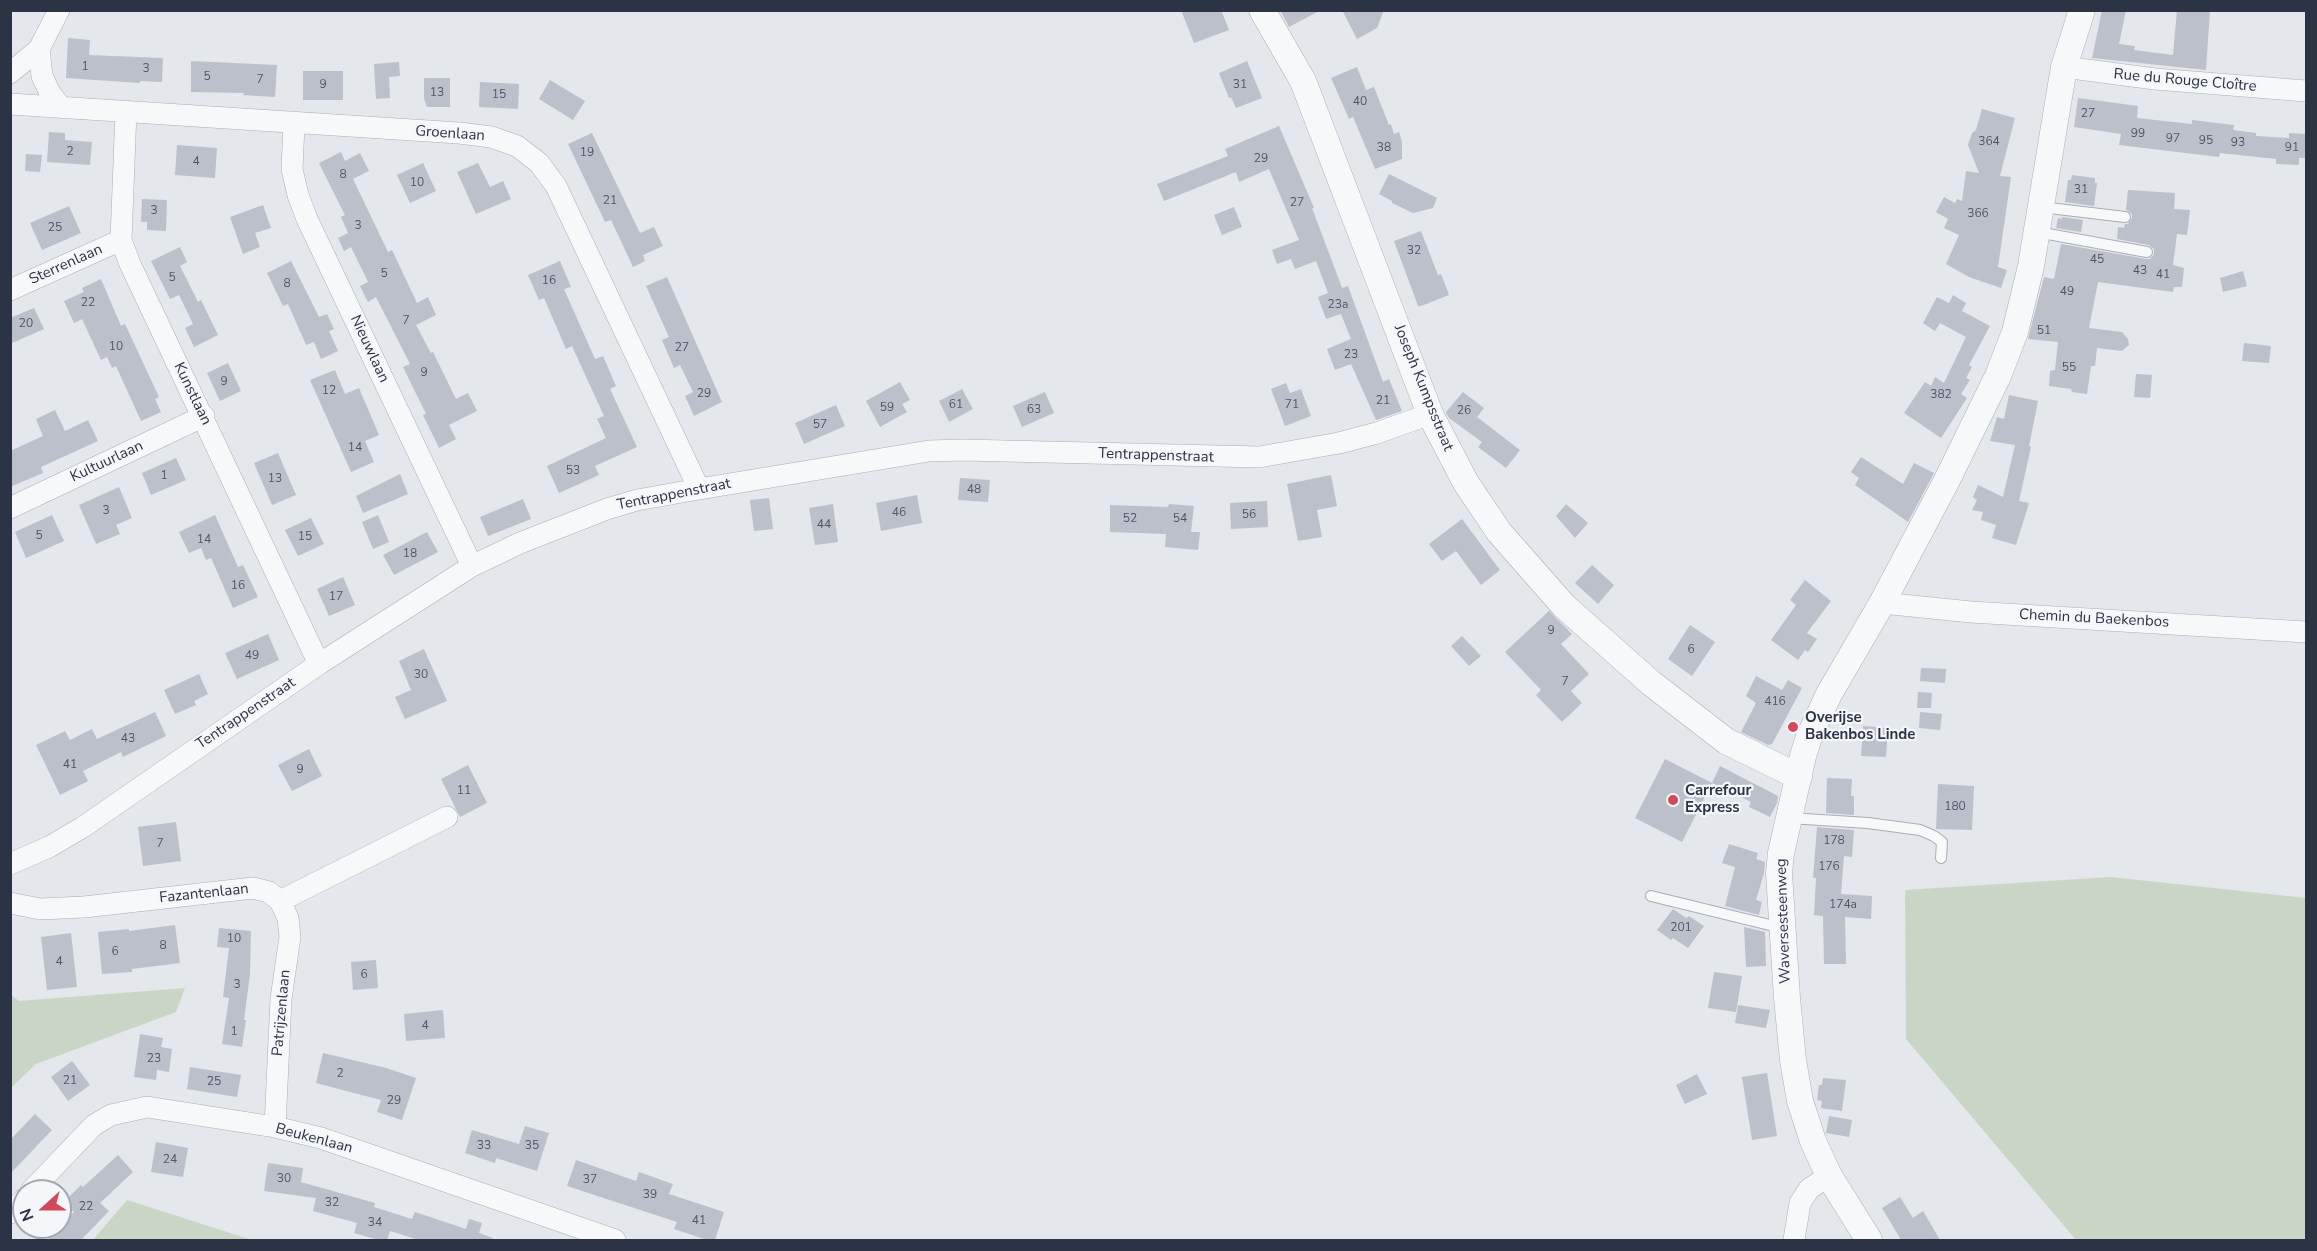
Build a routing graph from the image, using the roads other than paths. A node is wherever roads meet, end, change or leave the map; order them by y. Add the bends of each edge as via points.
1 (59, 10) edge
2 (1262, 10) edge
3 (2082, 10) edge
4 (39, 49) junction
5 (2064, 67) junction
6 (10, 73) edge
7 (2307, 91) edge
8 (10, 104) edge
9 (62, 108) junction
10 (126, 111) junction
11 (294, 124) junction
12 (2041, 207) junction
13 (2125, 217) dead end
14 (2037, 232) junction
15 (121, 240) junction
16 (2147, 252) dead end
17 (10, 290) edge
18 (1430, 414) junction
19 (204, 416) junction
20 (699, 489) junction
21 (10, 508) edge
22 (472, 566) junction
23 (1881, 604) junction
24 (2307, 632) edge
25 (319, 664) junction
26 (1799, 777) junction
27 (447, 817) dead end
28 (1788, 818) junction
29 (1941, 858) dead end
30 (10, 864) edge
31 (1651, 897) dead end
32 (280, 901) junction
33 (10, 903) edge
34 (1783, 928) junction
35 (275, 1128) junction
36 (1829, 1176) junction
37 (42, 1179) edge
38 (615, 1240) edge
39 (1794, 1240) edge
40 (1869, 1240) edge

1 - 4 street
2 - 18 street, Joseph Kumpsstraat via 1303,81
3 - 5 street, Waversesteenweg
4 - 6 street
4 - 9 street via 42,76
5 - 7 street, Rue du Rouge Cloître
5 - 12 street, Waversesteenweg
8 - 9 street, Groenlaan
9 - 10 street, Groenlaan
10 - 11 street, Groenlaan
10 - 15 street, Kunstlaan
11 - 20 street, Groenlaan via 490,136 517,146 539,163 556,186
11 - 22 street, Nieuwlaan via 292,169 297,195
12 - 13 lane
12 - 14 street, Waversesteenweg
14 - 16 lane
14 - 23 street, Waversesteenweg via 2015,332 1998,376
15 - 17 street, Sterrenlaan
15 - 19 street, Kunstlaan
18 - 20 street, Tentrappenstraat via 1339,443 1258,458 929,451
18 - 26 street, Joseph Kumpsstraat via 1466,483 1499,532 1564,606 1726,741
19 - 21 street, Kultuurlaan
19 - 25 street, Kunstlaan
20 - 22 street, Tentrappenstraat via 607,509
22 - 25 street, Tentrappenstraat
23 - 24 street, Chemin du Baekenbos
23 - 26 street, Waversesteenweg via 1828,694 1809,737
25 - 30 street, Tentrappenstraat via 83,827 49,848
26 - 28 street, Waversesteenweg
27 - 32 street
28 - 29 lane via 1920,830 1942,842
28 - 34 street, Waversesteenweg via 1779,873
31 - 34 lane
32 - 33 street, Fazantenlaan via 269,892 253,888 84,907 40,909
32 - 35 street, Patrijzenlaan via 288,918 290,937 281,999
34 - 36 street, Waversesteenweg via 1800,1101
35 - 37 street, Beukenlaan via 147,1107 127,1110 94,1125
35 - 38 street, Beukenlaan via 321,1138
36 - 39 street via 1809,1189 1800,1203
36 - 40 street, Waversesteenweg

